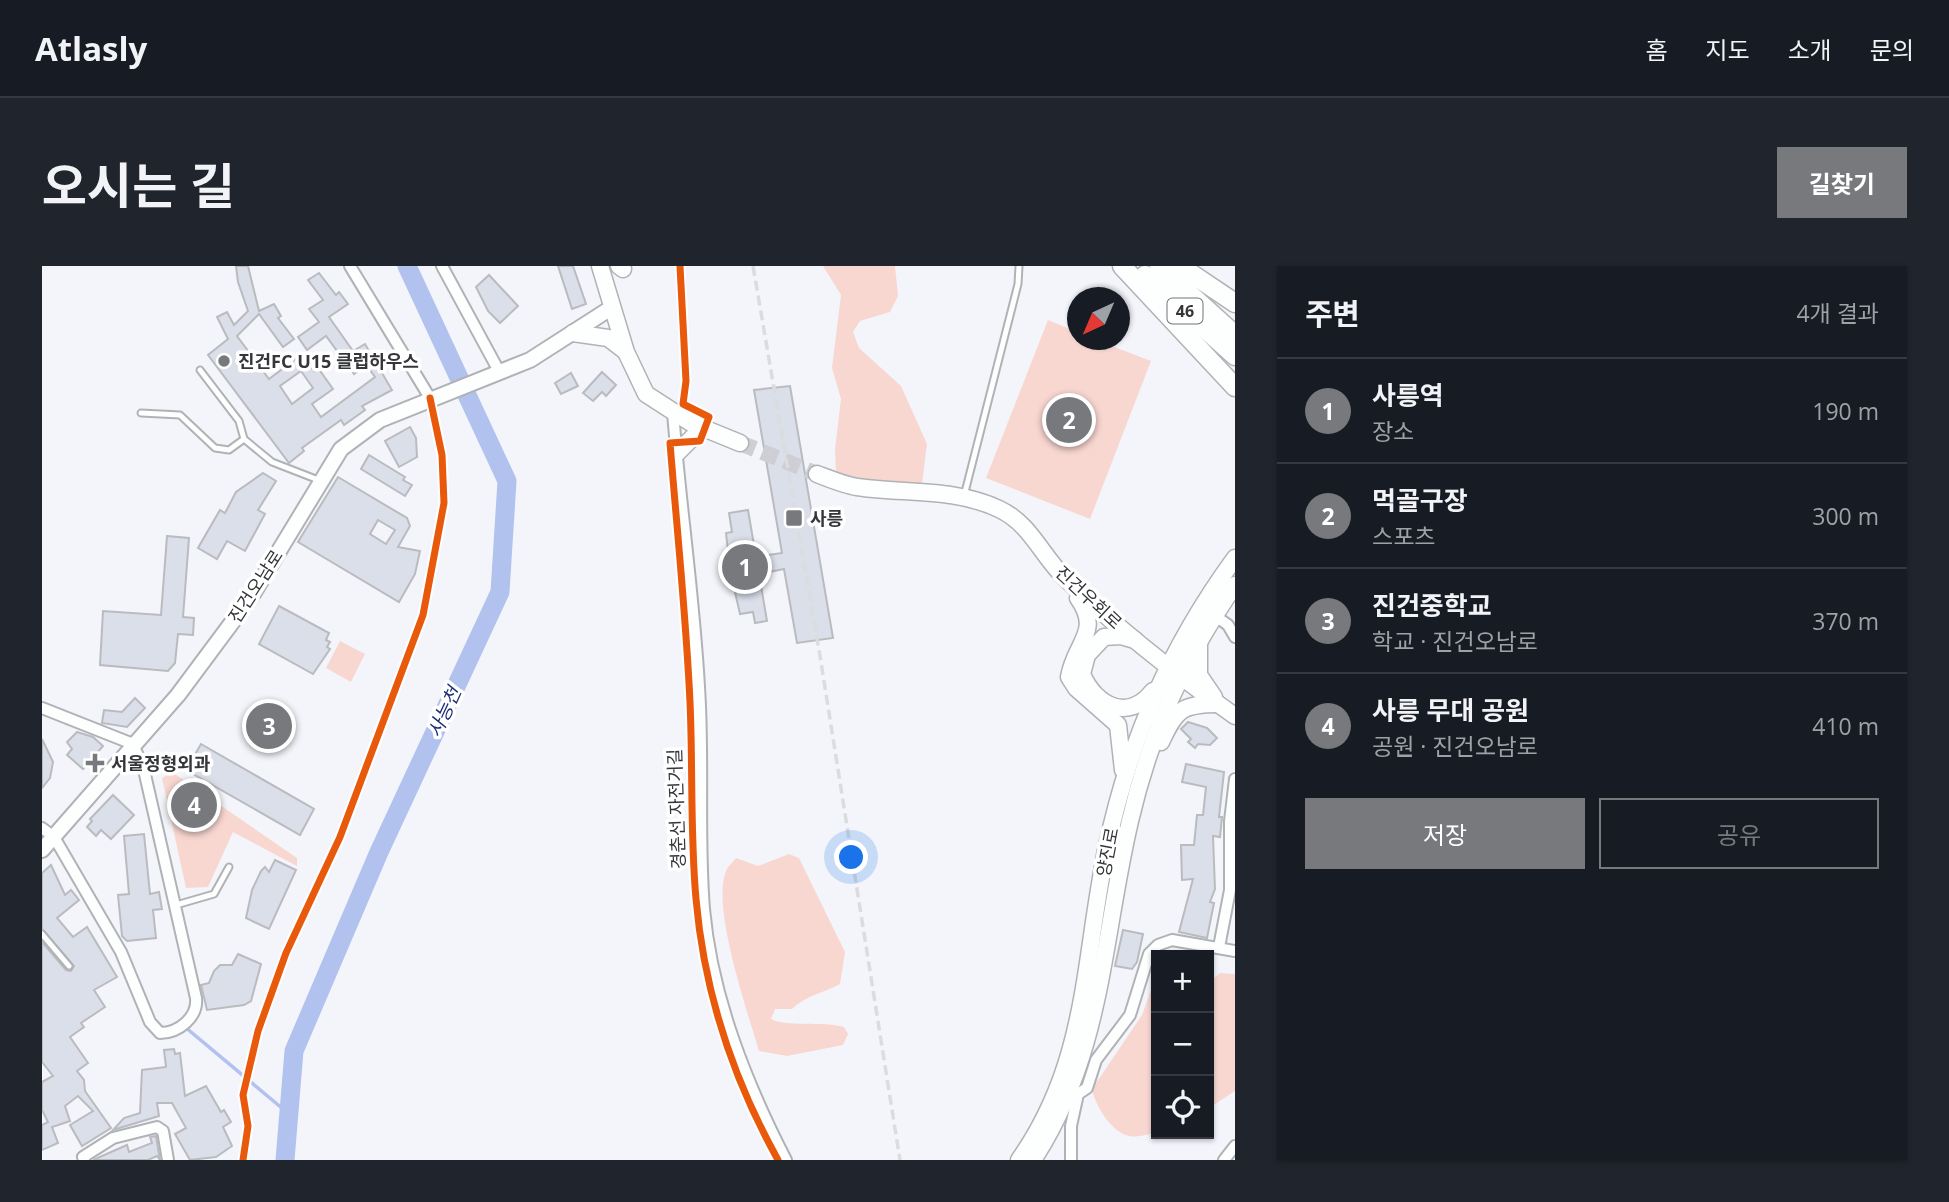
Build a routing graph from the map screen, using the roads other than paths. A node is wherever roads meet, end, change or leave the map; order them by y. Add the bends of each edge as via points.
1 (350, 266) edge
2 (442, 266) edge
3 (1019, 266) edge
4 (1122, 266) edge
5 (1134, 266) edge
6 (1159, 266) edge
7 (1180, 266) edge
8 (623, 267) edge
9 (602, 272) edge
10 (1235, 303) edge
11 (611, 308) junction
12 (573, 333) junction
13 (1235, 335) edge
14 (626, 352) junction
15 (1235, 356) edge
16 (200, 370) dead end
17 (497, 374) junction
18 (1235, 387) edge
19 (434, 396) junction
20 (673, 412) junction
21 (141, 413) dead end
22 (702, 428) junction
23 (244, 439) junction
24 (740, 443) tunnel mouth
25 (677, 453) junction
26 (817, 474) tunnel mouth
27 (321, 481) junction
28 (964, 496) junction
29 (1235, 558) edge
30 (1062, 575) junction
31 (1235, 585) edge
32 (1214, 615) junction
33 (1114, 621) junction
34 (1235, 637) edge
35 (1138, 641) junction
36 (1180, 641) junction
37 (1199, 641) junction
38 (1173, 671) junction
39 (1157, 687) junction
40 (1218, 704) junction
41 (42, 708) edge
42 (1235, 716) edge
43 (133, 744) junction
44 (1144, 767) junction
45 (1235, 779) edge
46 (1123, 782) junction
47 (48, 832) edge
48 (42, 850) edge
49 (229, 867) dead end
50 (173, 906) junction
51 (42, 934) edge
52 (1219, 947) junction
53 (1235, 951) edge
54 (69, 967) dead end
55 (1056, 1119) junction
56 (1071, 1128) junction
57 (1235, 1146) edge
58 (84, 1160) edge
59 (168, 1160) edge
60 (786, 1160) edge
61 (1019, 1160) edge
62 (1033, 1160) edge
63 (1071, 1160) edge
64 (1224, 1160) edge

1 - 19 street
2 - 17 street
3 - 28 lane
4 - 18 highway
5 - 15 highway, 46
6 - 13 highway, 46
7 - 10 highway
8 - 9 street
9 - 11 main road
11 - 12 street, 진건오남로
11 - 14 main road
12 - 14 main road via 608,338
12 - 17 street, 진건오남로
14 - 20 main road via 646,394
16 - 23 lane via 239,421
17 - 19 street, 진건오남로
19 - 27 street, 진건오남로 via 380,421 341,449
20 - 22 main road
20 - 25 street
21 - 23 lane via 180,415 215,448 229,450
22 - 24 main road
22 - 25 main road
23 - 27 lane via 271,462
25 - 60 street via 699,689 701,843 710,948 740,1056
26 - 28 main road, 진건우회로 via 855,487
27 - 43 street, 진건오남로 via 251,597 178,695
28 - 30 main road, 진건우회로 via 1001,509 1029,530
29 - 36 main road, 양진로
30 - 33 main road, 진건우회로
30 - 46 main road via 1089,614 1088,633 1069,677 1118,725
31 - 32 main road, 양진로
32 - 34 street
32 - 37 main road, 양진로
33 - 35 main road, 진건우회로
33 - 36 main road via 1156,643
35 - 38 main road, 진건우회로
35 - 39 main road via 1104,637 1087,655 1082,667 1085,681 1119,709 1143,704
36 - 38 main road, 양진로
37 - 38 main road, 양진로
37 - 40 main road via 1199,675
38 - 39 main road, 양진로
38 - 40 main road, 진건우회로
38 - 44 main road, 양진로
39 - 46 main road, 양진로
40 - 42 main road, 진건우회로
40 - 44 main road via 1182,709
41 - 43 street
43 - 47 street, 진건오남로
43 - 50 street via 144,770
44 - 55 main road, 양진로 via 1084,1057
45 - 52 street via 1230,890
46 - 61 main road, 양진로 via 1106,849 1081,1016 1062,1080
47 - 48 street, 진건오남로
47 - 50 street via 121,952 150,1022 160,1033 173,1030 197,1009
49 - 50 lane via 214,894
51 - 54 lane
52 - 53 street
52 - 56 street via 1171,940 1149,954 1130,1015 1096,1060 1087,1088 1078,1094
55 - 56 street
55 - 62 main road, 양진로
56 - 63 street
57 - 64 street
58 - 59 street via 113,1138 157,1127 163,1131

